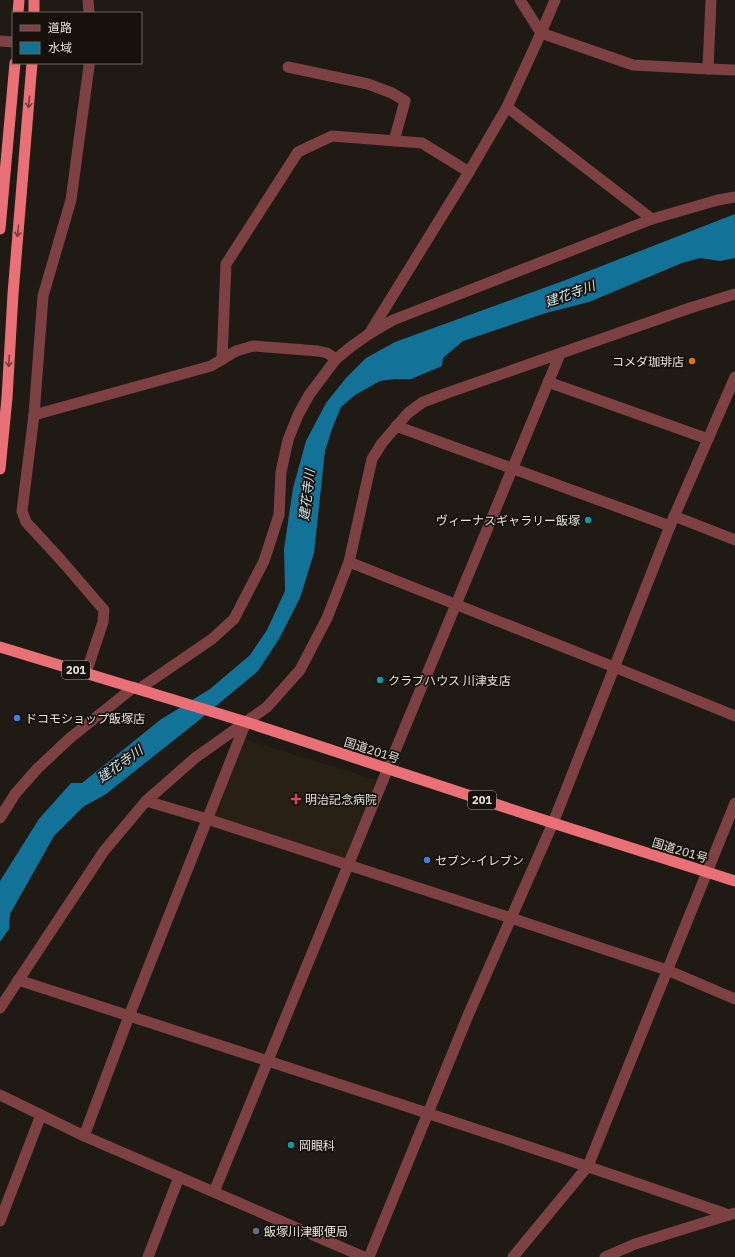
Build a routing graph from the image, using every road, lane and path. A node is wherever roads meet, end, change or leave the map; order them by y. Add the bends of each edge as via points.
1 (19, 0) edge
2 (34, 0) edge
3 (88, 0) edge
4 (520, 0) edge
5 (555, 0) edge
6 (711, 0) edge
7 (18, 12) edge
8 (34, 12) edge
9 (89, 12) edge
10 (541, 33) junction
11 (0, 41) edge
12 (12, 42) edge
13 (15, 64) edge
14 (32, 64) edge
15 (89, 64) edge
16 (288, 67) dead end
17 (708, 69) junction
18 (735, 70) edge
19 (507, 107) junction
20 (394, 141) junction
21 (469, 172) junction
22 (735, 197) edge
23 (652, 219) junction
24 (0, 229) edge
25 (735, 294) edge
26 (368, 334) junction
27 (560, 354) junction
28 (336, 359) junction
29 (222, 360) junction
30 (735, 377) edge
31 (548, 382) junction
32 (34, 415) junction
33 (396, 426) junction
34 (708, 438) junction
35 (512, 468) junction
36 (0, 469) edge
37 (672, 521) junction
38 (735, 540) edge
39 (349, 562) junction
40 (456, 604) junction
41 (0, 647) edge
42 (614, 667) junction
43 (86, 673) junction
44 (137, 688) junction
45 (735, 716) edge
46 (246, 722) junction
47 (388, 768) junction
48 (146, 801) junction
49 (735, 803) edge
50 (0, 818) edge
51 (207, 819) junction
52 (552, 823) junction
53 (348, 865) junction
54 (708, 872) junction
55 (735, 881) edge
56 (511, 918) junction
57 (667, 970) junction
58 (18, 980) junction
59 (735, 999) edge
60 (0, 1008) edge
61 (130, 1016) junction
62 (268, 1061) junction
63 (0, 1095) edge
64 (428, 1113) junction
65 (41, 1115) junction
66 (84, 1136) junction
67 (588, 1166) junction
68 (179, 1177) junction
69 (214, 1192) junction
70 (732, 1214) edge
71 (0, 1221) edge
72 (148, 1257) edge
73 (364, 1257) edge
74 (369, 1257) edge
75 (513, 1257) edge
76 (605, 1257) edge

1 - 7 highway
2 - 8 highway
3 - 9 street
4 - 10 street
5 - 10 street
6 - 17 street
10 - 17 street via 633,65
10 - 19 street
11 - 12 street
13 - 24 highway
14 -> 36 highway
15 - 32 street via 71,200 43,296
16 - 20 street via 368,84 406,101
17 - 18 street
19 - 21 street
19 - 23 street
20 - 21 street via 422,143
20 - 29 street via 332,136 298,152 226,264
21 - 26 street
22 - 23 street
23 - 26 street via 393,320
25 - 27 street
26 - 28 street
27 - 31 street
27 - 33 street via 423,402
28 - 29 street via 318,350 252,346 236,351
28 - 44 street via 309,395 288,440 281,472 279,515 264,561 234,619 212,639
29 - 32 street via 211,366
30 - 34 street
31 - 34 street
31 - 35 street
32 - 43 street via 22,511 26,522 104,610 103,622
33 - 35 street
33 - 39 street via 372,459
34 - 37 street
35 - 37 street
35 - 40 street
37 - 38 street
37 - 42 street
39 - 40 street
39 - 46 street via 327,618 300,670 267,707
40 - 42 street
40 - 47 street
41 - 43 highway, 国道201号 / 201
42 - 45 street
42 - 52 street
43 - 44 highway, 国道201号 / 201
44 - 46 highway, 国道201号 / 201
44 - 50 street via 70,738 37,769 15,794
46 - 47 highway, 国道201号 / 201
46 - 48 street via 195,758
46 - 51 street
47 - 52 highway, 国道201号 / 201
47 - 53 street
48 - 51 street
48 - 58 street via 104,851
49 - 54 street
51 - 53 street
51 - 61 street
52 - 54 highway, 国道201号 / 201
52 - 56 street
53 - 56 street
53 - 62 street
54 - 55 highway, 国道201号 / 201
54 - 57 street
56 - 57 street
56 - 64 street
57 - 59 street
57 - 67 street
58 - 60 street
58 - 61 street
61 - 62 street
61 - 66 street
62 - 64 street
62 - 69 street
63 - 65 street
64 - 67 street
64 - 74 street
65 - 66 street
65 - 71 street
66 - 68 street
67 - 70 street
67 - 75 street
68 - 69 street
68 - 72 street
69 - 73 street
70 - 76 street via 635,1244

